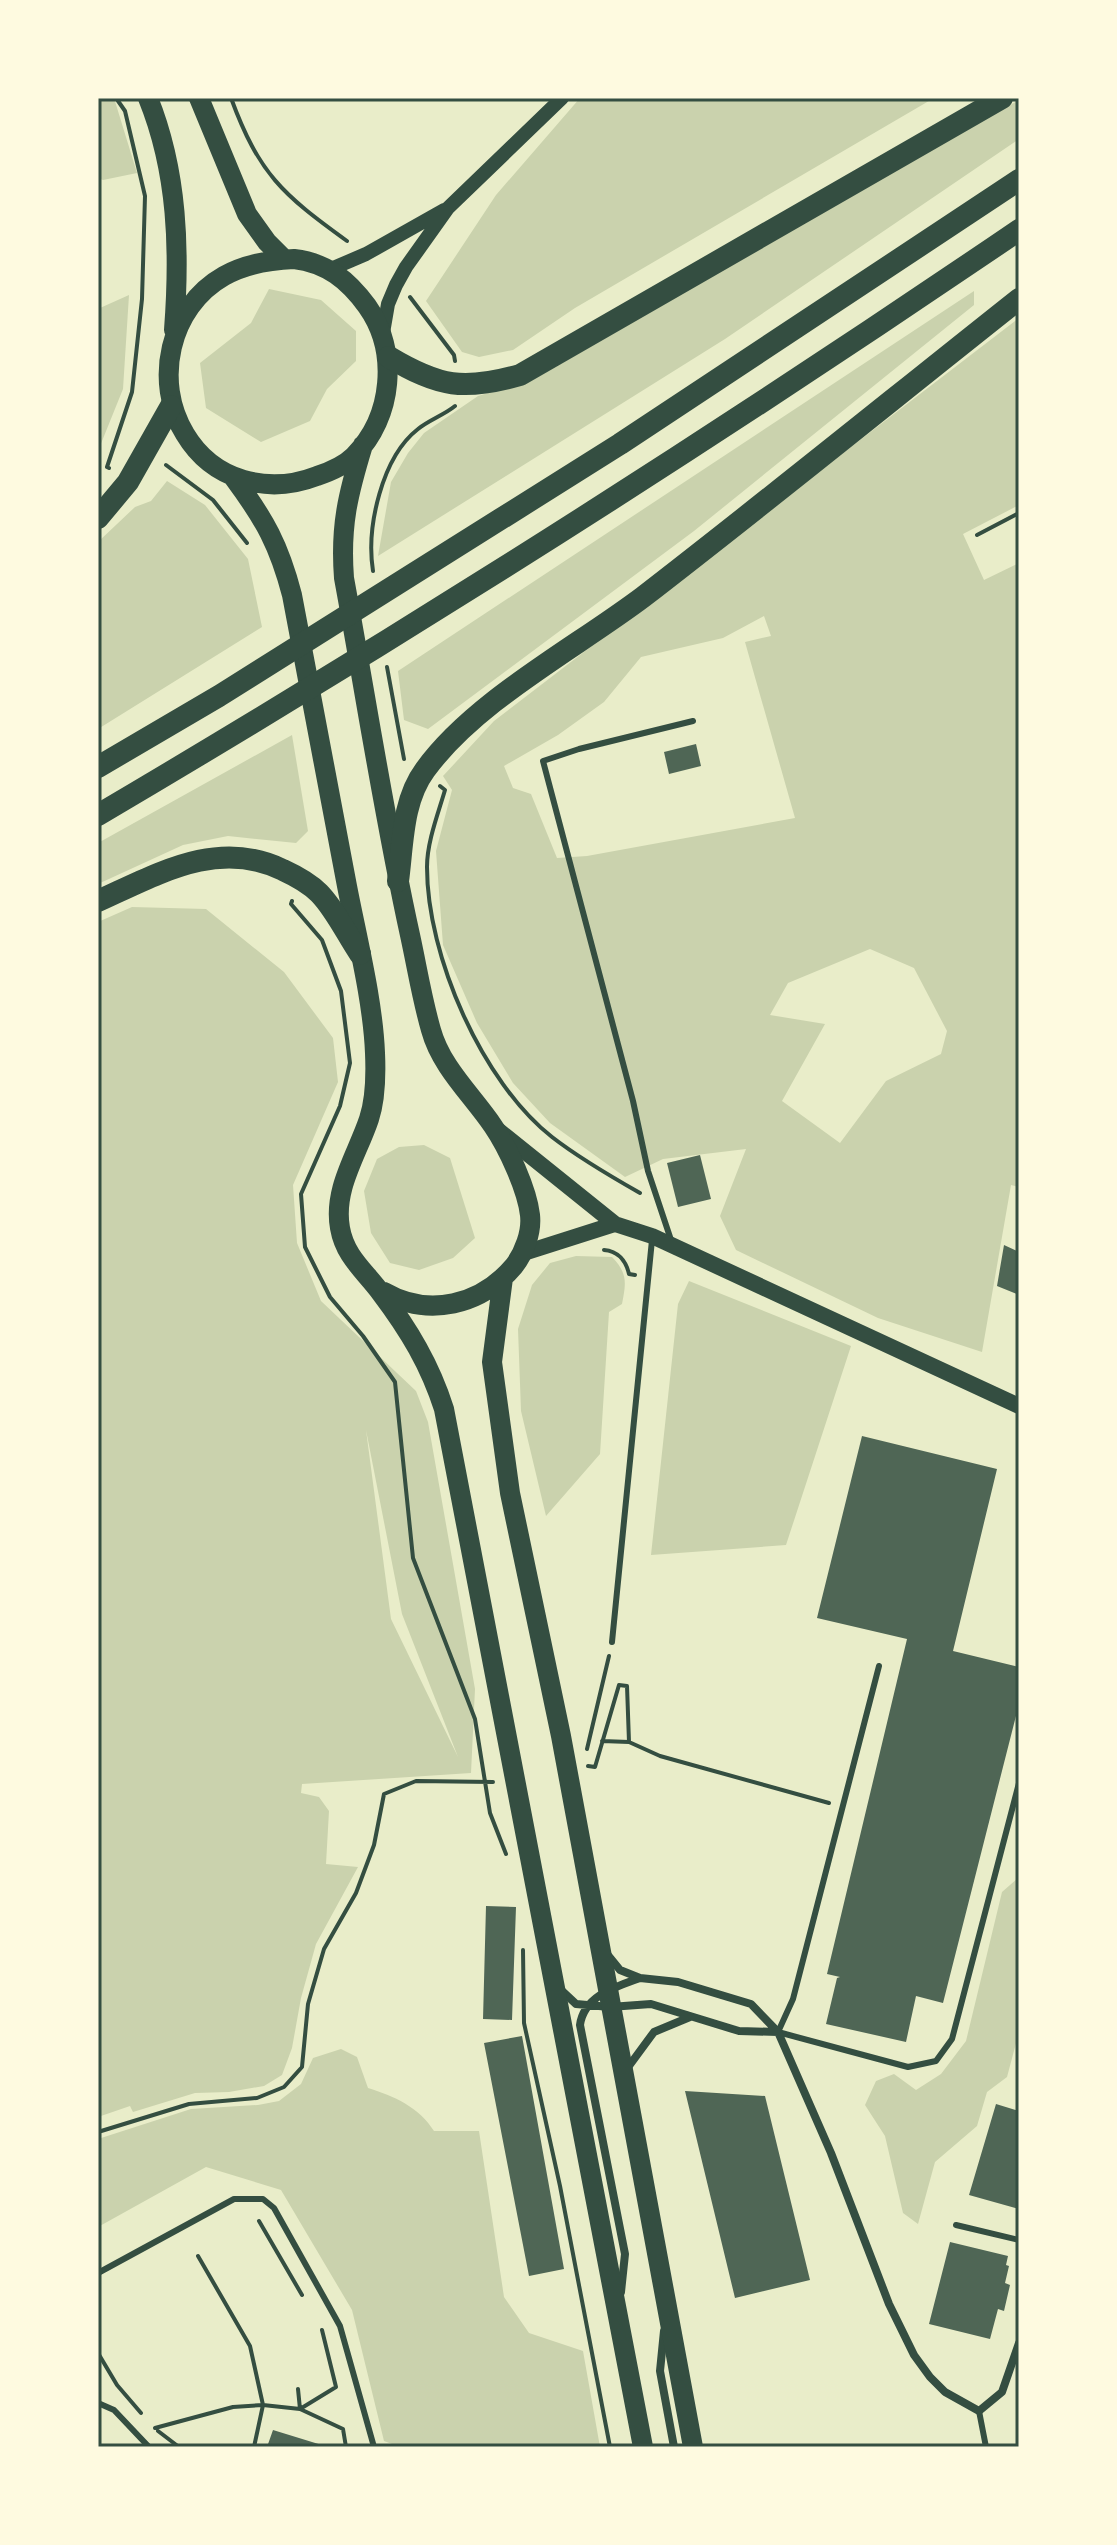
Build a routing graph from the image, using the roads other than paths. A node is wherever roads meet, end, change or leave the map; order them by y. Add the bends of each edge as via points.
1 (148, 98) edge
2 (199, 98) edge
3 (562, 98) edge
4 (1002, 98) edge
5 (1019, 180) edge
6 (448, 208) junction
7 (1019, 230) edge
8 (284, 259) junction
9 (331, 269) junction
10 (1019, 299) edge
11 (383, 333) junction
12 (173, 341) junction
13 (389, 357) junction
14 (171, 406) junction
15 (363, 445) junction
16 (234, 478) junction
17 (98, 518) edge
18 (693, 721) dead end
19 (98, 767) edge
20 (98, 815) edge
21 (398, 881) junction
22 (98, 901) edge
23 (360, 954) junction
24 (493, 1127) junction
25 (615, 1224) junction
26 (652, 1236) junction
27 (673, 1246) junction
28 (524, 1253) junction
29 (503, 1278) junction
30 (379, 1289) junction
31 (1019, 1406) edge
32 (612, 1642) road end
33 (879, 1666) dead end
34 (1019, 1783) edge
35 (597, 1936) junction
36 (640, 1978) junction
37 (553, 1980) junction
38 (609, 2000) junction
39 (587, 2006) junction
40 (691, 2017) junction
41 (778, 2032) junction
42 (622, 2075) junction
43 (956, 2225) dead end
44 (1019, 2240) edge
45 (98, 2273) edge
46 (667, 2307) junction
47 (618, 2316) junction
48 (1019, 2343) edge
49 (98, 2403) edge
50 (979, 2411) junction
51 (643, 2446) edge
52 (149, 2447) edge
53 (374, 2447) edge
54 (674, 2447) edge
55 (693, 2447) edge
56 (986, 2447) edge

1 - 12 main road via 169,164 174,200
2 - 8 main road via 247,214
3 - 6 street
4 - 13 highway via 520,375 462,386 413,373
5 - 19 highway via 620,444
6 - 9 street
6 - 11 street via 396,285
7 - 20 highway via 618,497
8 - 9 main road
8 - 12 main road via 236,270 210,285 191,305
9 - 11 main road via 353,289
10 - 21 highway via 641,598 483,711 423,772 408,804
11 - 13 main road
12 - 14 main road
13 - 15 main road via 382,408
14 - 16 main road via 197,450
14 - 17 highway via 128,482
15 - 16 main road via 329,472 302,482 255,485
15 - 21 main road via 346,500 344,578
16 - 23 main road via 261,515 292,595
18 - 27 lane via 543,761
21 - 24 main road via 431,1033
22 - 23 highway via 178,866 213,856 245,857 300,878 320,894
23 - 30 main road via 376,1082 338,1205 348,1254
24 - 25 main road
24 - 28 main road via 530,1216
25 - 26 main road
25 - 28 main road
26 - 27 main road
26 - 32 lane
27 - 31 main road
28 - 29 main road
29 - 30 main road via 477,1297 443,1306 402,1302
29 - 35 main road via 492,1362 495,1392
30 - 37 main road via 423,1354 444,1409
33 - 41 lane via 793,1999
34 - 41 lane via 952,2039 936,2061 908,2067
35 - 36 street via 620,1970
35 - 38 main road
36 - 38 street
36 - 41 street via 678,1982 751,2004
37 - 39 street via 576,2004
37 - 47 main road
38 - 39 street
38 - 39 street
38 - 40 street via 651,2004
38 - 42 main road
39 - 47 street via 580,2025 625,2254
40 - 41 street via 739,2031
40 - 42 street via 654,2032
41 - 50 street via 914,2355 945,2392
42 - 46 main road
43 - 44 lane
45 - 53 lane via 234,2199 263,2199 274,2208 340,2326
46 - 54 street via 660,2371
46 - 55 main road
47 - 51 main road
48 - 50 street via 1002,2392
49 - 52 lane via 114,2410
50 - 56 lane

